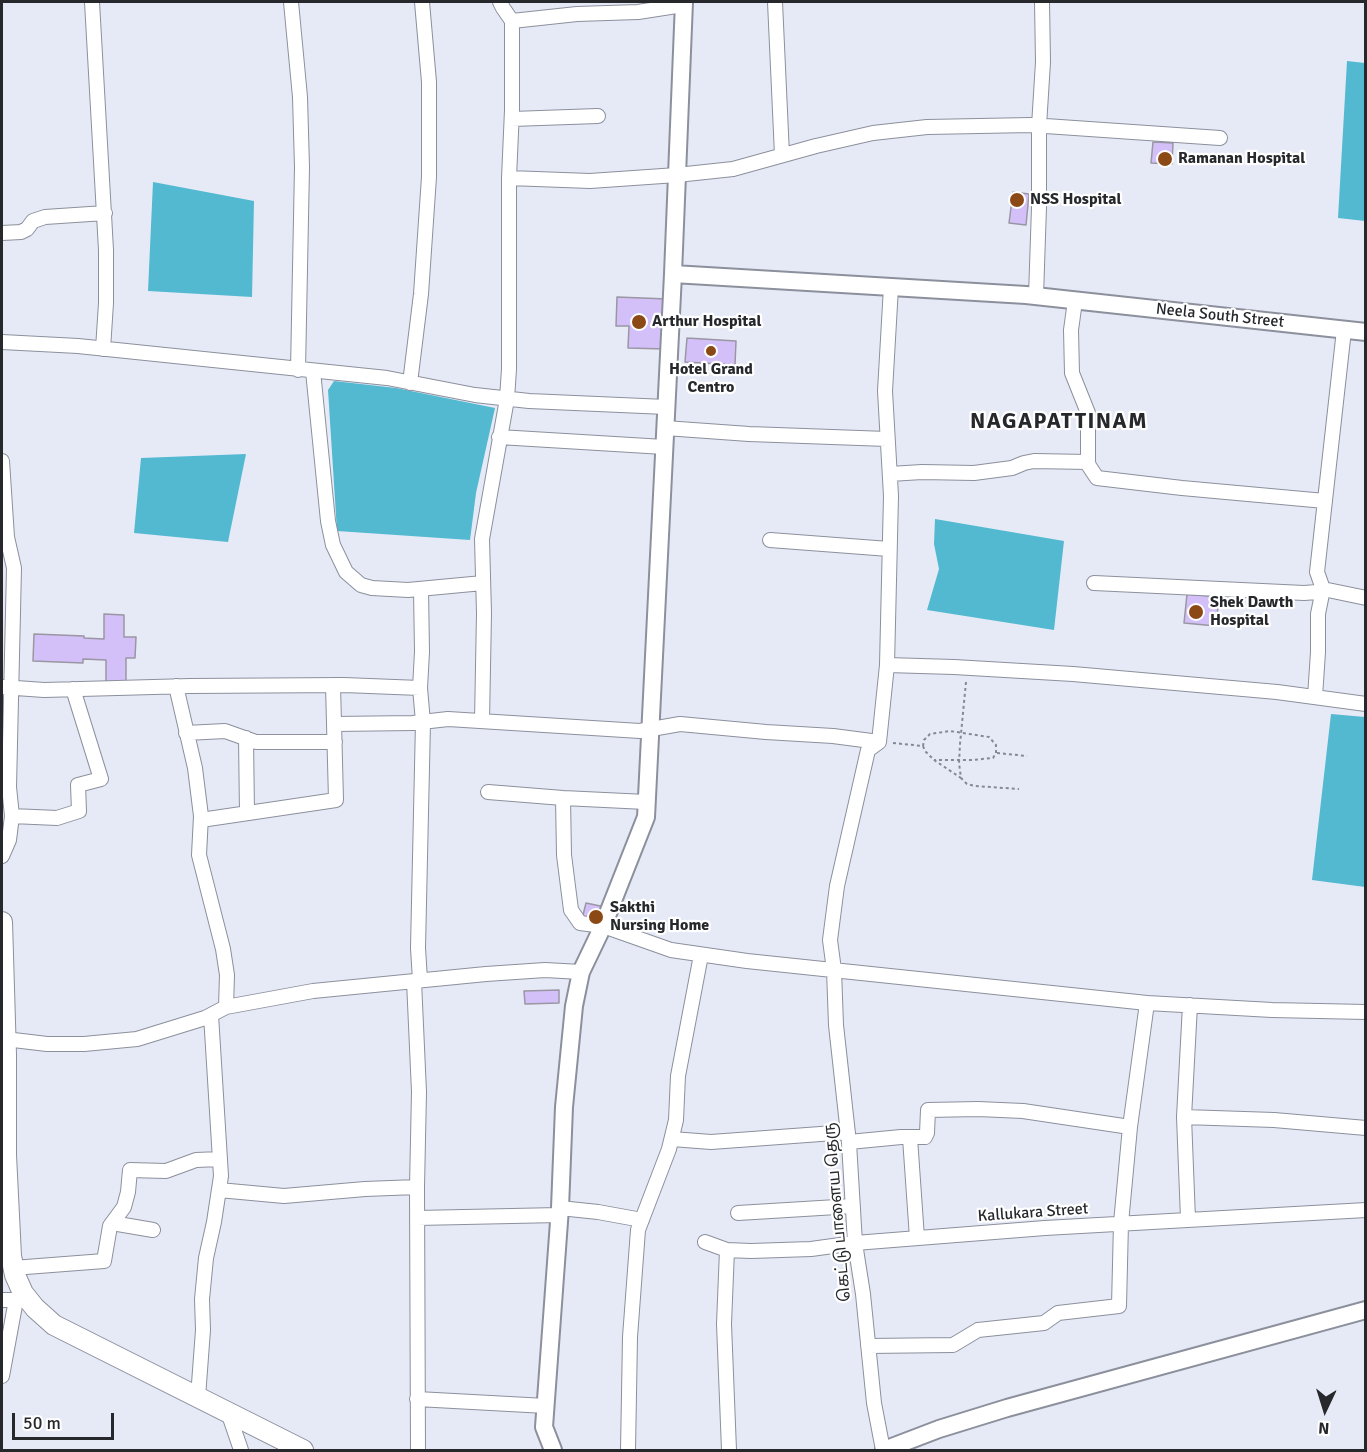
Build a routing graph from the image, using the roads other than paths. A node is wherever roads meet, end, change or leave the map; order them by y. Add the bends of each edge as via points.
1 (92, 2) edge
2 (291, 2) edge
3 (422, 2) edge
4 (500, 2) edge
5 (775, 2) edge
6 (1042, 2) edge
7 (683, 3) edge
8 (513, 21) junction
9 (598, 116) dead end
10 (512, 119) junction
11 (1039, 126) junction
12 (1220, 138) dead end
13 (782, 155) junction
14 (677, 176) junction
15 (509, 178) junction
16 (105, 213) junction
17 (2, 233) edge
18 (673, 274) junction
19 (891, 287) junction
20 (1036, 296) junction
21 (1075, 301) junction
22 (1344, 330) junction
23 (1365, 332) edge
24 (2, 342) edge
25 (103, 349) junction
26 (298, 370) junction
27 (314, 371) junction
28 (410, 383) junction
29 (507, 399) junction
30 (666, 407) junction
31 (665, 428) junction
32 (499, 437) junction
33 (887, 439) junction
34 (664, 447) junction
35 (2, 461) edge
36 (1088, 462) junction
37 (890, 474) junction
38 (1325, 501) junction
39 (770, 540) dead end
40 (889, 549) junction
41 (483, 583) junction
42 (1094, 583) dead end
43 (421, 589) junction
44 (1323, 589) junction
45 (1365, 598) edge
46 (887, 665) junction
47 (176, 686) junction
48 (333, 686) junction
49 (6, 687) edge
50 (420, 688) junction
51 (73, 689) junction
52 (1315, 697) junction
53 (1365, 704) edge
54 (482, 721) junction
55 (423, 722) junction
56 (334, 724) junction
57 (650, 729) junction
58 (186, 733) junction
59 (246, 738) junction
60 (335, 742) junction
61 (879, 742) junction
62 (488, 792) dead end
63 (563, 798) junction
64 (646, 802) junction
65 (247, 813) junction
66 (12, 816) junction
67 (201, 819) junction
68 (2, 856) edge
69 (2, 922) edge
70 (603, 927) junction
71 (701, 955) junction
72 (834, 970) junction
73 (581, 972) junction
74 (417, 980) junction
75 (1147, 1003) junction
76 (1190, 1005) junction
77 (226, 1007) junction
78 (1365, 1012) edge
79 (211, 1015) junction
80 (4, 1049) edge
81 (1184, 1117) junction
82 (1130, 1127) junction
83 (1365, 1128) edge
84 (848, 1137) junction
85 (672, 1138) junction
86 (910, 1138) junction
87 (220, 1159) junction
88 (417, 1187) junction
89 (219, 1190) junction
90 (853, 1206) junction
91 (1365, 1210) edge
92 (559, 1211) junction
93 (738, 1213) dead end
94 (417, 1218) junction
95 (1188, 1219) junction
96 (642, 1220) junction
97 (112, 1223) junction
98 (1121, 1223) junction
99 (153, 1230) dead end
100 (917, 1238) junction
101 (705, 1242) dead end
102 (855, 1243) junction
103 (727, 1250) junction
104 (13, 1268) junction
105 (2, 1300) edge
106 (22, 1300) junction
107 (1365, 1310) edge
108 (868, 1346) junction
109 (2, 1376) edge
110 (198, 1397) junction
111 (417, 1399) junction
112 (546, 1406) junction
113 (228, 1412) junction
114 (241, 1450) edge
115 (303, 1450) edge
116 (418, 1450) edge
117 (553, 1450) edge
118 (628, 1450) edge
119 (729, 1450) edge
120 (884, 1450) edge

1 - 16 street
2 - 26 street via 302,167
3 - 28 street via 429,82 429,177
4 - 8 street
5 - 13 street
6 - 11 street
7 - 8 street via 638,12
7 - 14 street
8 - 10 street
9 - 10 street
10 - 15 street
11 - 12 street
11 - 13 street via 927,127 873,133
11 - 20 street
13 - 14 street via 733,169
14 - 15 street via 590,181
14 - 18 street
15 - 29 street
16 - 17 street via 45,217 21,232
16 - 25 street
18 - 19 street, Neela South Street
18 - 30 street
19 - 20 street, Neela South Street
19 - 33 street via 885,391
20 - 21 street, Neela South Street
21 - 22 street, Neela South Street
21 - 36 street via 1072,373 1088,413
22 - 23 street, Neela South Street
22 - 38 street
24 - 25 street
25 - 26 street
26 - 27 street
27 - 28 street
27 - 43 street via 328,521 338,556 346,572 361,585
28 - 29 street
29 - 30 street
29 - 32 street
30 - 31 street
31 - 33 street
31 - 34 street
32 - 34 street
32 - 41 street via 482,538
33 - 37 street
34 - 57 street
35 - 49 street via 7,537 14,568
36 - 37 street via 1034,461 974,473
36 - 38 street via 1097,478 1103,479
37 - 40 street
38 - 44 street via 1317,572
39 - 40 street
40 - 46 street
41 - 43 street
41 - 54 street
42 - 44 street via 1304,593
43 - 50 street
44 - 45 street
44 - 52 street via 1318,614
46 - 52 street via 1084,675
46 - 61 street
47 - 48 street
47 - 51 street
47 - 58 street
48 - 50 street
48 - 56 street
49 - 51 street
49 - 66 street
50 - 55 street
51 - 66 street via 101,779 78,785 79,811 57,818
52 - 53 street
54 - 55 street
54 - 57 street
55 - 56 street
55 - 74 street
56 - 60 street
57 - 61 street via 680,724
57 - 64 street
58 - 59 street via 225,731
58 - 67 street
59 - 60 street via 256,742
59 - 65 street
60 - 65 street via 336,800
61 - 72 street, கெட்டு பாளைய தெரு via 868,750 837,886 830,940
62 - 63 street
63 - 64 street
63 - 70 street via 566,883 571,910 580,923
64 - 70 street via 646,817
65 - 67 street
66 - 68 street
67 - 77 street via 199,855 223,949
69 - 80 main road
70 - 71 street via 671,950
70 - 73 street
71 - 72 street
71 - 85 street via 678,1076
72 - 75 street
72 - 84 street, கெட்டு பாளைய தெரு
73 - 74 street via 545,970
73 - 92 street via 564,1107
74 - 77 street via 313,991
74 - 88 street
75 - 76 street
75 - 82 street
76 - 78 street
76 - 81 street
77 - 79 street
79 - 80 street via 137,1039
79 - 87 street
80 - 104 main road
81 - 83 street
81 - 95 street
82 - 86 street via 1023,1111 928,1110 927,1133
82 - 98 street
84 - 85 street via 711,1142
84 - 86 street
84 - 90 street, கெட்டு பாளைய தெரு
85 - 96 street
86 - 100 street
87 - 89 street
87 - 97 street via 196,1160 166,1172 130,1170 124,1207
88 - 89 street via 284,1196
88 - 94 street
89 - 110 street via 206,1258
90 - 93 street
90 - 102 street, கெட்டு பாளைய தெரு
91 - 95 street, Kallukara Street
92 - 94 street
92 - 96 street via 598,1212
92 - 112 street
94 - 111 street
95 - 98 street, Kallukara Street
96 - 118 street via 630,1337
97 - 99 street
97 - 104 street via 104,1261
98 - 100 street, Kallukara Street
98 - 108 street via 1119,1306 1058,1313 1044,1323 978,1330 953,1345
100 - 102 street, Kallukara Street
101 - 103 street, Kallukara Street
102 - 103 street, Kallukara Street via 811,1249
102 - 108 street, கெட்டு பாளைய தெரு
103 - 119 street via 724,1324
104 - 106 main road
105 - 106 street
106 - 109 street
106 - 110 main road via 54,1325
107 - 120 street via 1007,1408
108 - 120 street, கெட்டு பாளைய தெரு
110 - 113 main road
111 - 112 street
111 - 116 street
112 - 117 street via 544,1427
113 - 114 street
113 - 115 main road

